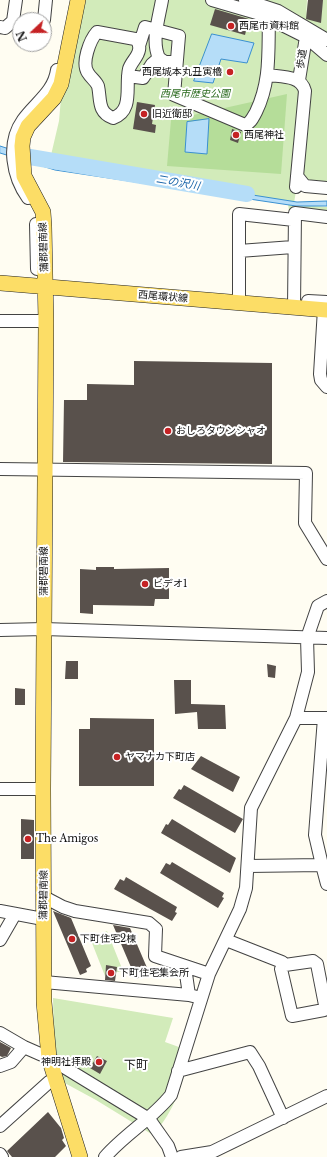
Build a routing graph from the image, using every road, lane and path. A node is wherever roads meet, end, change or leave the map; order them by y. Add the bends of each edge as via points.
1 (16, 0) edge
2 (46, 0) edge
3 (71, 0) edge
4 (78, 0) edge
5 (84, 0) edge
6 (162, 0) edge
7 (212, 0) edge
8 (231, 0) edge
9 (246, 0) edge
10 (45, 12) edge
11 (269, 18) junction
12 (0, 27) edge
13 (156, 29) junction
14 (306, 37) junction
15 (327, 40) edge
16 (139, 46) junction
17 (327, 49) edge
18 (327, 56) edge
19 (159, 58) junction
20 (175, 62) junction
21 (268, 75) junction
22 (128, 76) junction
23 (299, 80) junction
24 (27, 146) dead end
25 (327, 188) edge
26 (327, 217) edge
27 (294, 219) junction
28 (327, 224) edge
29 (293, 247) junction
30 (239, 251) junction
31 (37, 269) dead end
32 (0, 283) edge
33 (46, 287) junction
34 (243, 300) junction
35 (294, 304) junction
36 (326, 307) edge
37 (0, 321) edge
38 (46, 321) junction
39 (327, 388) edge
40 (0, 469) edge
41 (45, 470) junction
42 (327, 559) edge
43 (327, 601) edge
44 (44, 629) junction
45 (0, 630) edge
46 (307, 638) junction
47 (327, 638) edge
48 (296, 718) junction
49 (325, 718) edge
50 (0, 789) edge
51 (43, 789) junction
52 (322, 865) junction
53 (248, 866) junction
54 (327, 884) edge
55 (44, 897) junction
56 (0, 911) edge
57 (15, 914) junction
58 (43, 920) junction
59 (0, 940) edge
60 (226, 940) junction
61 (284, 965) junction
62 (186, 967) junction
63 (209, 974) junction
64 (44, 982) junction
65 (189, 995) junction
66 (201, 998) junction
67 (0, 1033) edge
68 (24, 1047) junction
69 (49, 1058) junction
70 (0, 1066) edge
71 (178, 1071) junction
72 (56, 1081) junction
73 (327, 1096) edge
74 (283, 1118) junction
75 (149, 1119) junction
76 (0, 1126) edge
77 (0, 1154) edge
78 (211, 1155) edge
79 (2, 1157) edge
80 (80, 1157) edge
81 (105, 1157) edge
82 (172, 1157) edge
83 (181, 1157) edge

1 - 12 street via 13,21 5,28
2 - 10 street
3 - 31 street via 56,79 22,121 14,141 14,170 18,182 36,210
4 - 33 main road, 蒲郡碧南線 via 61,84 54,98 28,126 23,137 24,176 43,212
5 - 24 street via 65,90 54,109 33,131
6 - 13 street
7 - 11 street
8 - 17 street via 271,14 310,34
9 - 15 street via 278,11
11 - 14 street
11 - 21 street
13 - 16 street via 145,27
13 - 19 street
13 - 20 street via 178,36
14 - 18 street
14 - 23 street, 歩道
16 - 22 street
16 - 22 street via 135,39 97,32 89,47 87,72 97,84 100,103 107,116 118,116 127,104
19 - 20 street via 165,62
19 - 22 street via 143,78
20 - 21 street via 174,95 245,125 250,123 263,98
21 - 23 street
23 - 25 street via 305,91 297,181 305,186
26 - 27 street
27 - 28 street
27 - 29 street
27 - 30 street via 239,214
29 - 30 street
29 - 35 street
30 - 34 street
32 - 33 main road, 西尾環状線
33 - 34 main road, 西尾環状線
33 - 38 main road, 蒲郡碧南線
34 - 35 main road, 西尾環状線
35 - 36 main road, 西尾環状線
36 - 39 street via 320,374
37 - 38 street
38 - 41 main road, 蒲郡碧南線
40 - 41 street
41 - 42 street via 306,473 305,523
41 - 44 main road, 蒲郡碧南線
43 - 46 street via 318,606
44 - 45 street
44 - 46 street
44 - 51 main road, 蒲郡碧南線
46 - 47 street
46 - 48 street via 308,672
48 - 49 street
48 - 53 street via 251,808
49 - 52 street via 315,835
50 - 51 street
51 - 55 main road, 蒲郡碧南線
52 - 53 street
52 - 54 street
53 - 60 street via 246,888 240,909
55 - 58 main road, 蒲郡碧南線
55 - 62 street via 75,911 149,923 156,929 155,956
56 - 57 street
57 - 58 street
57 - 59 street
58 - 64 main road, 蒲郡碧南線
60 - 61 street
60 - 63 street
61 - 61 street via 313,961 317,964 324,1010 292,1016 281,969
62 - 63 street
62 - 65 street
63 - 66 street
64 - 65 street
64 - 69 main road, 蒲郡碧南線
65 - 66 street
66 - 71 street
67 - 68 street
68 - 69 street
68 - 70 street via 11,1062
69 - 72 main road, 蒲郡碧南線
69 - 75 street
71 - 74 street via 250,1052
71 - 75 street via 171,1095
72 - 76 street via 49,1082
72 - 80 main road, 蒲郡碧南線
73 - 74 street
74 - 78 street
75 - 81 street via 123,1138
75 - 82 street via 168,1146
77 - 79 street
78 - 83 street

